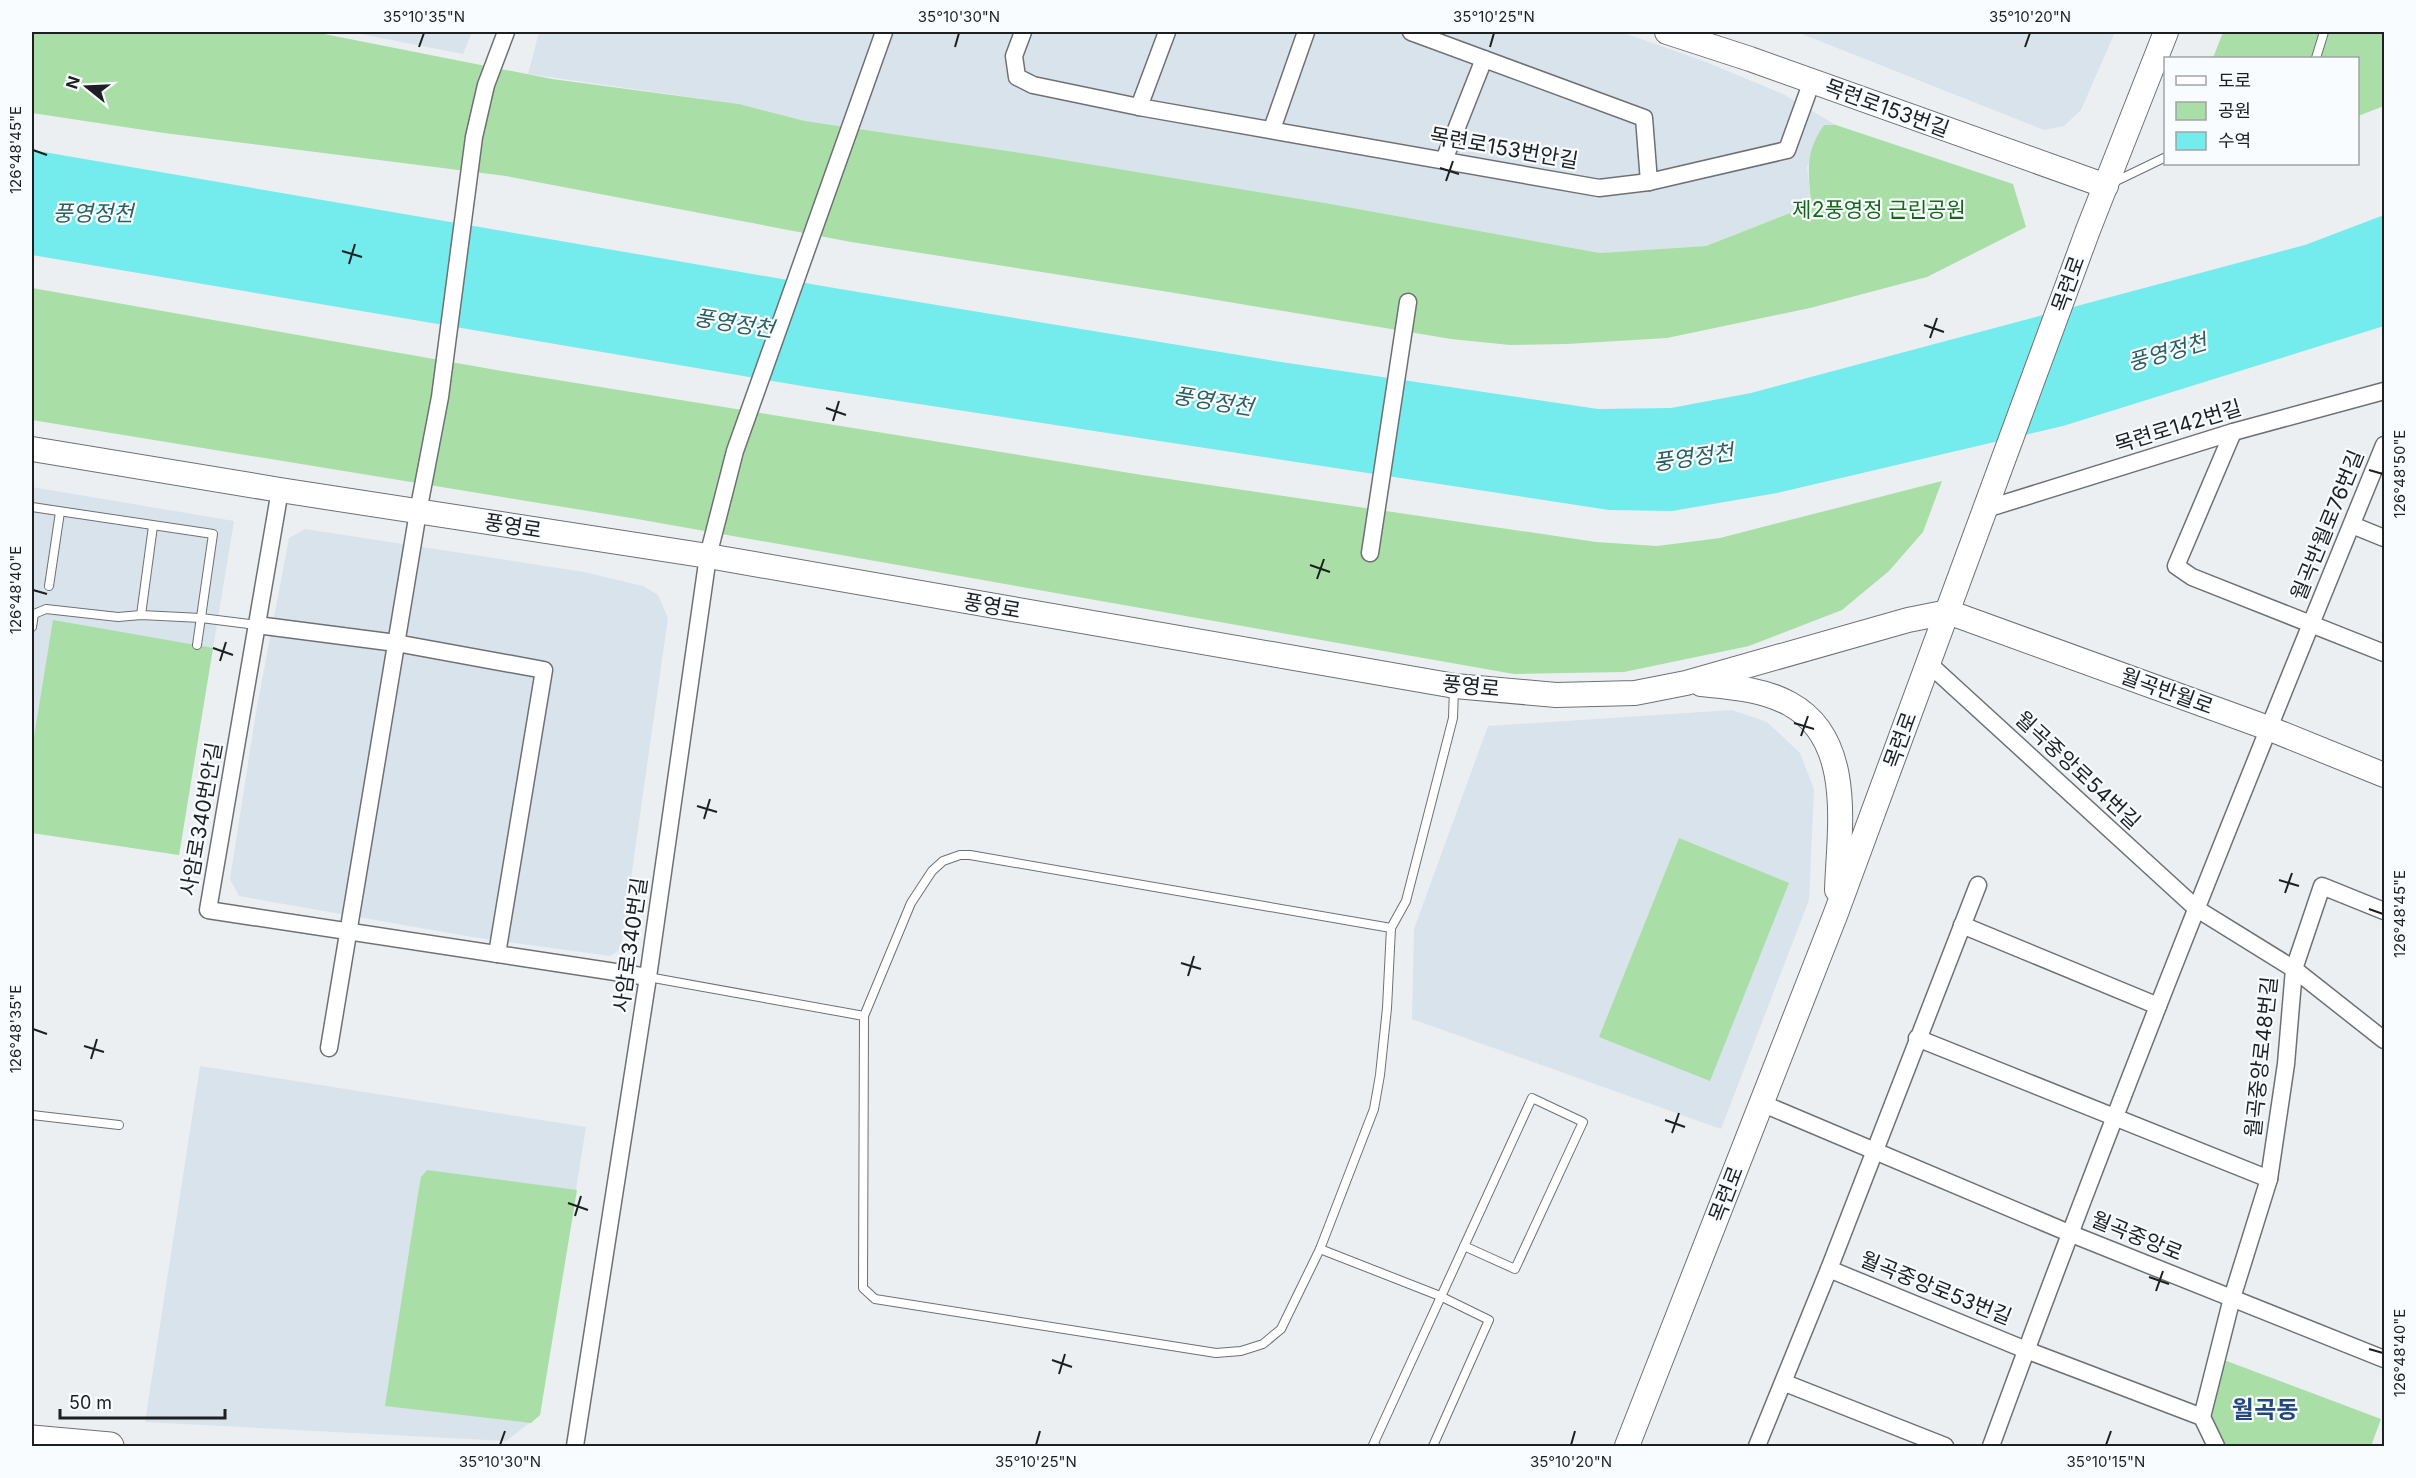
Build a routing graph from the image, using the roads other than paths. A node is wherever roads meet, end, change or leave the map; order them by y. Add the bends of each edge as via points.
1 (506, 32) edge
2 (884, 32) edge
3 (1023, 32) edge
4 (1167, 32) edge
5 (1306, 32) edge
6 (1411, 32) edge
7 (1667, 32) edge
8 (2166, 32) edge
9 (2324, 32) edge
10 (2316, 57) edge
11 (1484, 58) junction
12 (1812, 81) junction
13 (1139, 107) junction
14 (1272, 129) junction
15 (2164, 158) edge
16 (1444, 159) junction
17 (1649, 182) junction
18 (2106, 186) junction
19 (1407, 302) dead end
20 (2385, 391) edge
21 (2233, 432) junction
22 (2385, 445) edge
23 (32, 449) edge
24 (280, 490) junction
25 (32, 507) edge
26 (1986, 509) junction
27 (60, 512) junction
28 (418, 512) junction
29 (2352, 525) junction
30 (153, 526) junction
31 (2385, 538) edge
32 (1370, 553) dead end
33 (708, 556) junction
34 (49, 586) dead end
35 (1948, 612) junction
36 (141, 615) junction
37 (201, 618) junction
38 (2311, 623) junction
39 (257, 625) junction
40 (32, 627) edge
41 (396, 643) junction
42 (197, 645) dead end
43 (2385, 653) edge
44 (1928, 663) junction
45 (1686, 682) junction
46 (1455, 686) junction
47 (2268, 728) junction
48 (2385, 775) edge
49 (1978, 885) dead end
50 (2197, 909) junction
51 (2385, 910) edge
52 (1836, 913) junction
53 (1962, 925) junction
54 (1391, 928) junction
55 (349, 931) junction
56 (497, 954) junction
57 (2294, 969) junction
58 (648, 977) junction
59 (2158, 1006) junction
60 (864, 1016) junction
61 (1917, 1038) junction
62 (2385, 1040) edge
63 (329, 1048) dead end
64 (1761, 1103) junction
65 (32, 1114) edge
66 (2115, 1117) junction
67 (119, 1125) dead end
68 (1875, 1151) junction
69 (2269, 1179) junction
70 (2069, 1233) junction
71 (1464, 1245) junction
72 (1320, 1249) junction
73 (1829, 1269) junction
74 (1440, 1296) junction
75 (2232, 1298) junction
76 (2026, 1350) junction
77 (2385, 1359) edge
78 (1785, 1383) junction
79 (2202, 1417) junction
80 (32, 1439) edge
81 (110, 1446) edge
82 (575, 1446) edge
83 (1376, 1446) edge
84 (1433, 1446) edge
85 (1627, 1446) edge
86 (1757, 1446) edge
87 (1945, 1446) edge
88 (1991, 1446) edge
89 (2216, 1446) edge

1 - 28 street via 486,85 474,137 440,397
2 - 33 street, 사암로340번길 via 735,451
3 - 13 street, 목련로153번안길 via 1014,56 1017,77 1033,85
4 - 13 street
5 - 14 street
6 - 11 street
7 - 12 main road, 목련로153번길
8 - 18 main road, 목련로
9 - 10 lane
11 - 16 street
11 - 17 street via 1644,118
12 - 17 street, 목련로153번안길 via 1787,150
12 - 18 main road, 목련로153번길
13 - 14 street, 목련로153번안길
14 - 16 street, 목련로153번안길
15 - 18 lane
16 - 17 street, 목련로153번안길 via 1599,188
18 - 26 main road, 목련로
19 - 32 street
20 - 21 street, 목련로142번길
21 - 26 street, 목련로142번길
21 - 38 street, 월곡반월로76번길 via 2176,566 2192,577
22 - 29 street, 월곡반월로76번길
23 - 24 main road, 풍영로
24 - 28 main road, 풍영로
24 - 39 street, 사암로340번안길
25 - 27 lane
26 - 35 main road, 목련로
27 - 30 lane
27 - 34 lane
28 - 33 main road, 풍영로
28 - 41 street
29 - 31 street
29 - 38 street, 월곡반월로76번길
30 - 36 lane
30 - 37 lane via 213,534
33 - 46 main road, 풍영로
33 - 58 street, 사암로340번길
35 - 44 main road, 목련로
35 - 45 main road, 풍영로
35 - 47 main road, 월곡반월로
36 - 37 lane
36 - 40 lane via 117,617 46,609 34,614
37 - 39 lane
37 - 42 lane
38 - 43 street
38 - 47 street, 월곡반월로76번길
39 - 41 street
39 - 55 street, 사암로340번안길 via 208,910
41 - 55 street
41 - 56 street via 544,670
44 - 50 street, 월곡중앙로54번길
44 - 52 main road, 목련로
45 - 46 main road, 풍영로 via 1635,693 1556,695
45 - 52 main road via 1744,689 1789,704 1809,717 1826,742 1839,780
46 - 54 lane via 1453,718 1406,901
47 - 48 main road, 월곡반월로
47 - 50 street
49 - 53 street
50 - 57 street, 월곡중앙로54번길
50 - 59 street
51 - 57 street, 월곡중앙로48번길 via 2322,886
52 - 64 main road, 목련로
53 - 59 street
53 - 61 street
54 - 60 lane via 960,855 943,861 932,871 911,903
54 - 72 lane via 1386,1019 1374,1109
55 - 56 street, 사암로340번안길
55 - 63 street
56 - 58 street, 사암로340번안길
57 - 62 street, 월곡중앙로54번길
57 - 69 street, 월곡중앙로48번길 via 2286,1064
58 - 60 lane
58 - 82 street, 사암로340번길
59 - 66 street
60 - 72 lane via 863,1288 875,1299 1216,1353 1241,1351 1263,1344 1281,1329
61 - 66 street
61 - 68 street
64 - 68 street, 월곡중앙로
64 - 85 main road, 목련로
65 - 67 lane
66 - 69 street
66 - 70 street
68 - 70 street, 월곡중앙로
68 - 73 street
69 - 75 street, 월곡중앙로48번길
70 - 75 street, 월곡중앙로
70 - 76 street, 월곡중앙로53번길
71 - 71 lane via 1532,1098 1583,1122 1515,1269
71 - 74 lane
72 - 74 lane
73 - 76 street, 월곡중앙로53번길
73 - 78 street
74 - 83 lane via 1373,1445
74 - 84 lane via 1490,1320
75 - 77 street, 월곡중앙로
75 - 79 street, 월곡중앙로48번길
76 - 79 street
76 - 88 street, 월곡중앙로53번길
78 - 86 street
78 - 87 street
79 - 89 street
80 - 81 main road

